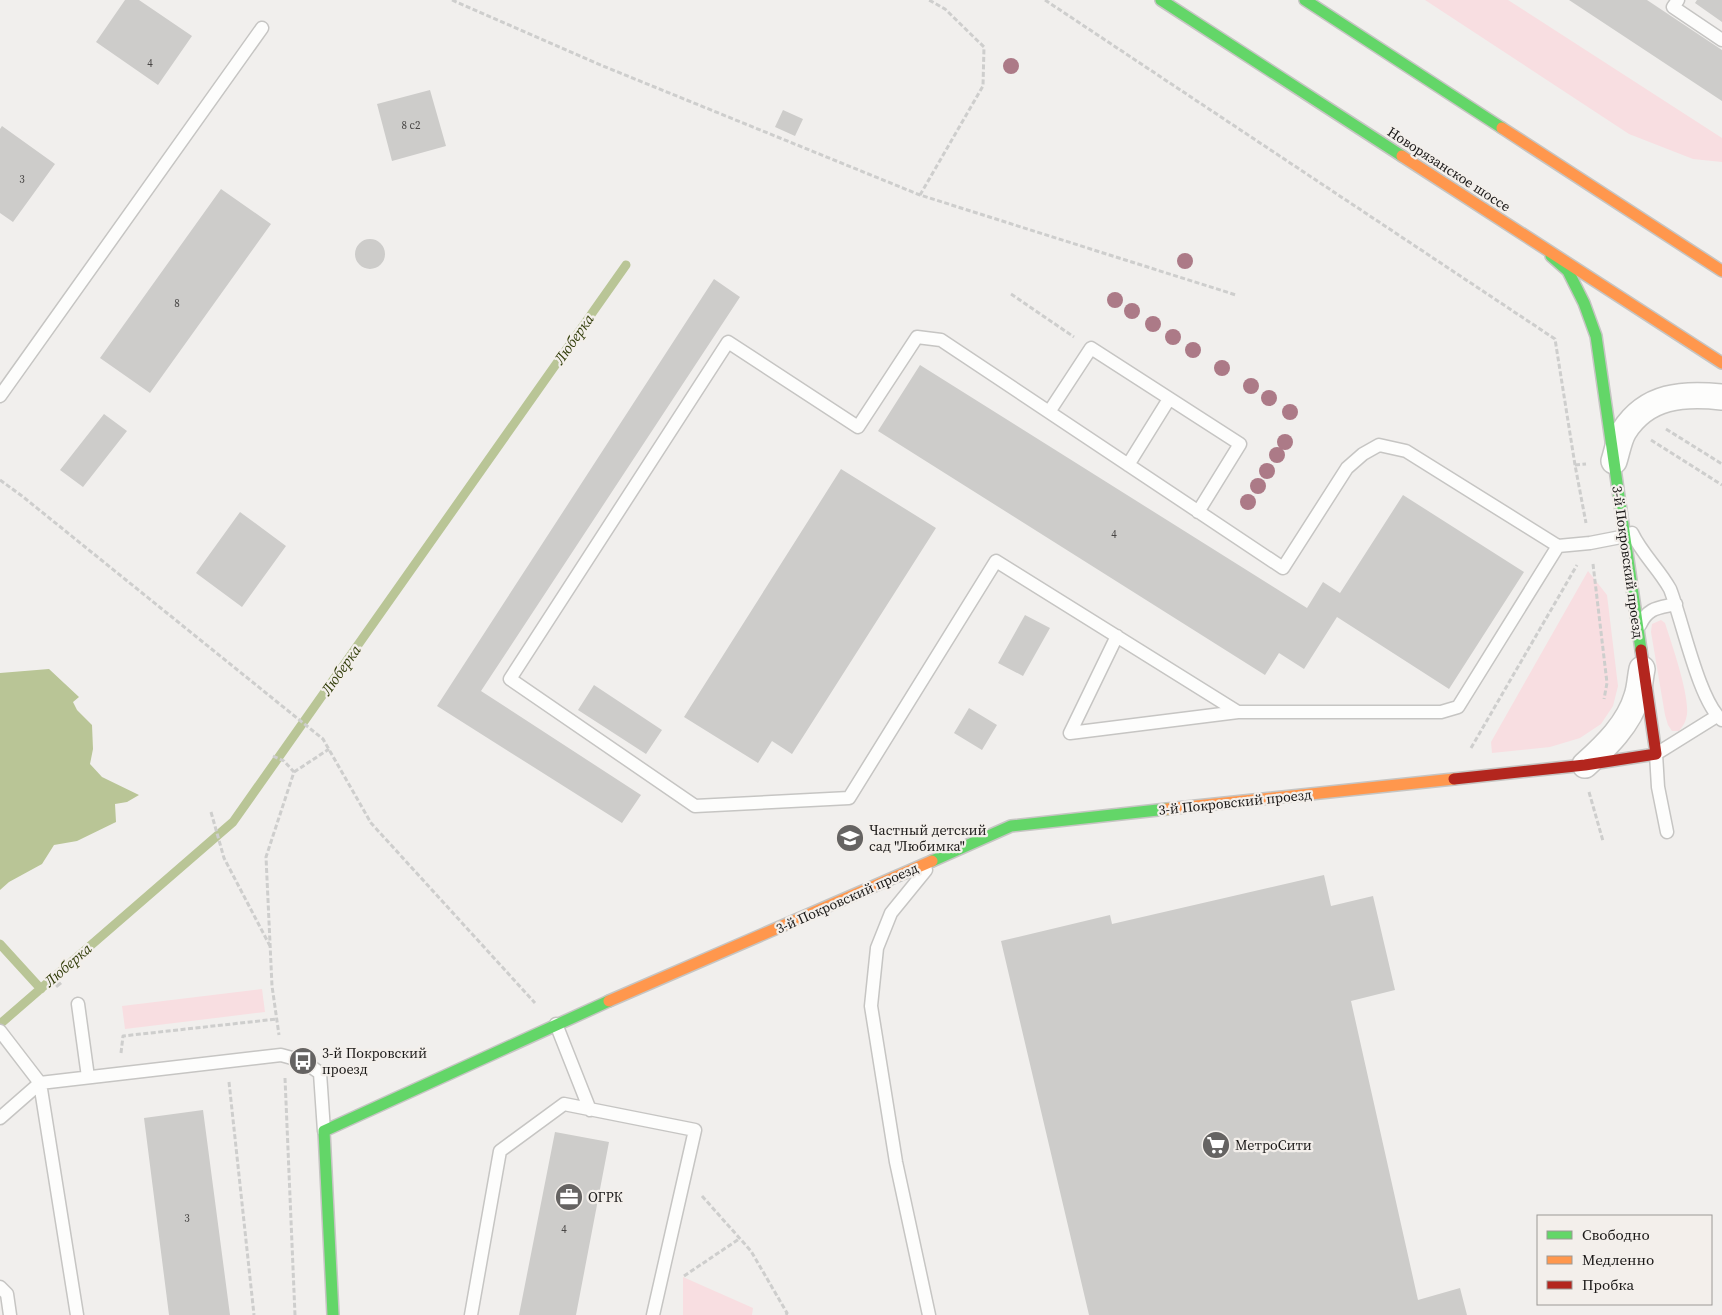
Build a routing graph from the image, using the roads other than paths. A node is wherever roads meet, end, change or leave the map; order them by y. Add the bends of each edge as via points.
1 (1161, 0) edge
2 (1305, 0) edge
3 (1678, 0) edge
4 (262, 28) dead end
5 (1722, 40) edge
6 (1534, 242) junction
7 (1722, 270) edge
8 (1722, 363) edge
9 (0, 396) edge
10 (1722, 397) edge
11 (1170, 398) junction
12 (1049, 412) junction
13 (1614, 461) junction
14 (1128, 465) junction
15 (1618, 501) junction
16 (1198, 512) junction
17 (1626, 536) junction
18 (1558, 546) junction
19 (1676, 604) junction
20 (1638, 631) junction
21 (1116, 636) junction
22 (1643, 664) junction
23 (1238, 712) junction
24 (1719, 718) edge
25 (1656, 754) junction
26 (1585, 765) junction
27 (1667, 832) dead end
28 (934, 860) junction
29 (78, 1004) dead end
30 (560, 1023) junction
31 (0, 1031) edge
32 (88, 1078) junction
33 (40, 1083) junction
34 (590, 1110) junction
35 (0, 1118) edge
36 (324, 1131) junction
37 (0, 1287) edge
38 (10, 1315) edge
39 (77, 1315) edge
40 (333, 1315) edge
41 (471, 1315) edge
42 (653, 1315) edge
43 (929, 1315) edge

1 - 6 main road, Новорязанское шоссе
2 - 7 main road
3 - 5 lane via 1672,7
4 - 9 lane
6 - 8 main road, Новорязанское шоссе
6 - 13 main road, 3-й Покровский проезд via 1568,271 1596,336
10 - 13 street, 3-й Покровский проезд via 1696,394 1662,400 1639,412 1623,433
11 - 12 lane via 1091,348
11 - 14 lane
11 - 16 lane via 1240,444
12 - 14 lane
12 - 21 lane via 941,340 917,337 858,427 728,342 510,679 695,806 849,798 996,561
13 - 15 main road, 3-й Покровский проезд
14 - 16 lane
15 - 17 main road, 3-й Покровский проезд
15 - 19 lane via 1643,553 1663,576
16 - 18 lane via 1283,568 1347,468 1379,445 1406,451
17 - 18 lane
17 - 20 main road, 3-й Покровский проезд
18 - 23 lane via 1458,707 1441,712
19 - 20 lane via 1651,610 1643,617
19 - 24 lane via 1704,692
20 - 22 main road, 3-й Покровский проезд
21 - 23 lane
21 - 23 lane via 1070,733
22 - 25 main road, 3-й Покровский проезд
22 - 26 street, 3-й Покровский проезд via 1637,697 1624,723 1608,744
24 - 25 lane
25 - 26 main road, 3-й Покровский проезд
25 - 27 lane via 1658,787
26 - 28 main road, 3-й Покровский проезд via 1011,826
28 - 30 main road, 3-й Покровский проезд
28 - 43 lane via 891,913 877,948 871,1006 896,1162
29 - 32 lane
30 - 34 lane
30 - 36 main road, 3-й Покровский проезд
31 - 33 lane
32 - 33 lane
32 - 36 lane via 281,1055 303,1061 320,1073
33 - 35 lane
33 - 39 lane
34 - 41 lane via 564,1104 500,1151
34 - 42 lane via 695,1130
36 - 40 main road
37 - 38 lane via 7,1294

